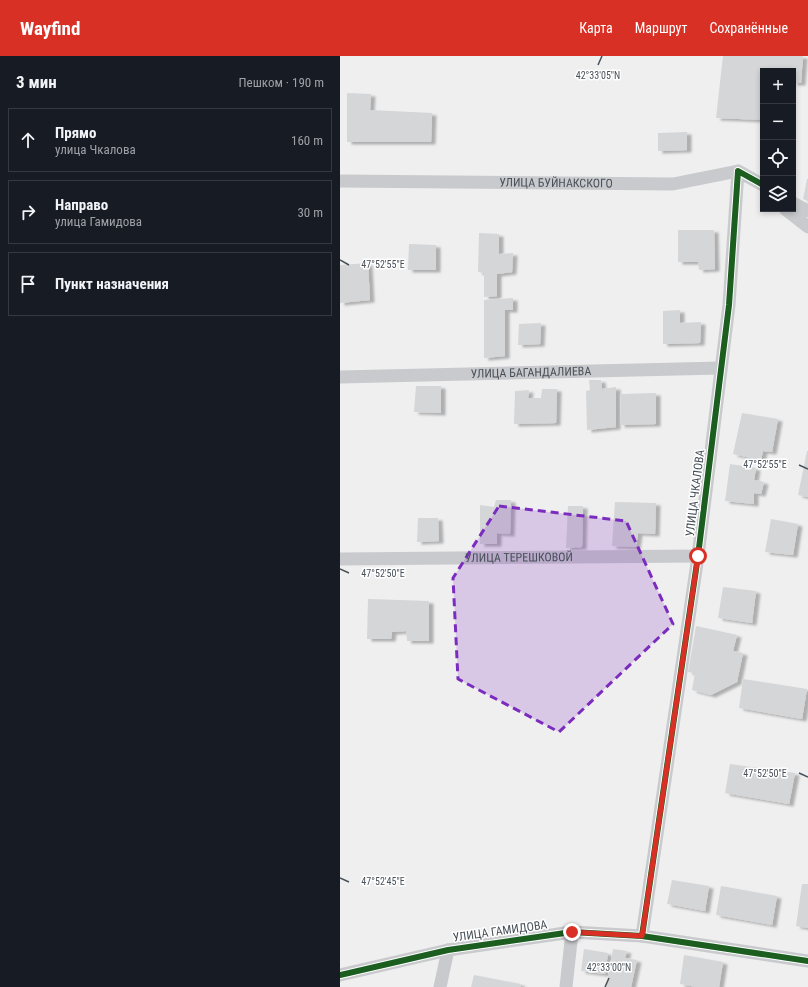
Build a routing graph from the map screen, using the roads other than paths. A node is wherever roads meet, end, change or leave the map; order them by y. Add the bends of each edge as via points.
1 (738, 171) junction
2 (340, 181) edge
3 (760, 183) edge
4 (760, 189) edge
5 (796, 204) edge
6 (808, 211) edge
7 (789, 212) edge
8 (808, 228) edge
9 (721, 368) junction
10 (340, 377) edge
11 (698, 556) junction
12 (340, 559) edge
13 (572, 932) junction
14 (642, 936) junction
15 (448, 950) junction
16 (808, 962) edge
17 (340, 975) edge
18 (440, 987) edge
19 (566, 987) edge

1 - 2 street, УЛИЦА БУЙНАКСКОГО via 673,184
1 - 3 street
1 - 4 street
1 - 9 street, УЛИЦА ЧКАЛОВА via 729,305
5 - 6 street
7 - 8 street
9 - 10 street, УЛИЦА БАГАНДАЛИЕВА
9 - 11 street, УЛИЦА ЧКАЛОВА
11 - 12 street, УЛИЦА ТЕРЕШКОВОЙ
11 - 14 street, УЛИЦА ЧКАЛОВА
13 - 14 street, УЛИЦА ГАМИДОВА
13 - 15 street, УЛИЦА ГАМИДОВА
13 - 19 street
14 - 16 street, УЛИЦА ГАМИДОВА
15 - 17 street, УЛИЦА ГАМИДОВА
15 - 18 street

